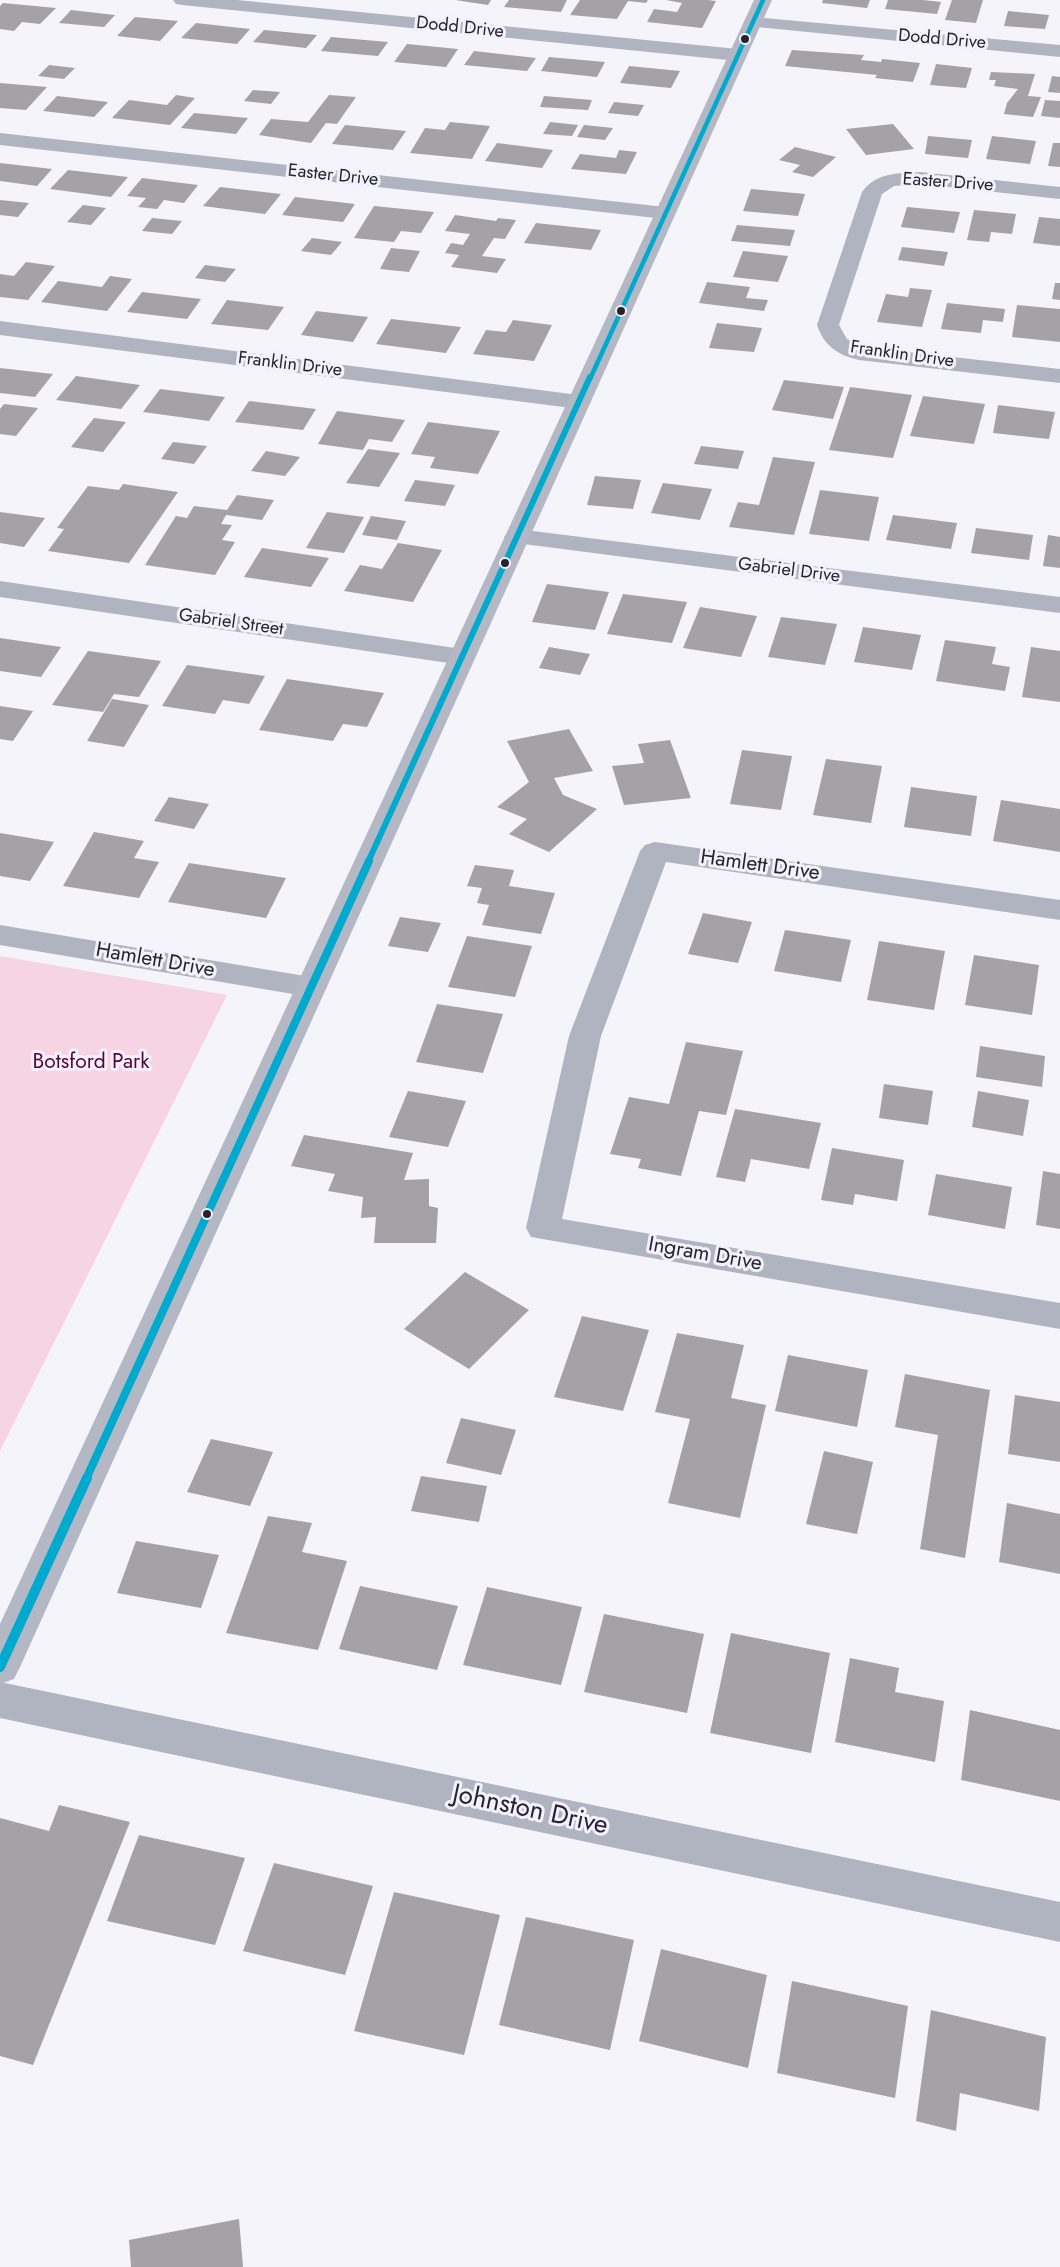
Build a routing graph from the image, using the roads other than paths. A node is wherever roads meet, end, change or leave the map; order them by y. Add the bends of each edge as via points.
1 (182, 0) edge
2 (758, 11) edge
3 (1060, 51) edge
4 (738, 55) junction
5 (0, 139) edge
6 (1060, 193) edge
7 (665, 213) junction
8 (850, 256) joint
9 (0, 328) edge
10 (1060, 376) edge
11 (579, 402) junction
12 (517, 537) junction
13 (0, 589) edge
14 (1060, 605) edge
15 (462, 657) junction
16 (1060, 910) edge
17 (0, 935) edge
18 (311, 987) junction
19 (585, 1036) joint
20 (1060, 1316) edge
21 (0, 1667) edge
22 (0, 1700) edge
23 (1060, 1922) edge

1 - 4 street, Dodd Drive
2 - 3 street, Dodd Drive
2 - 4 main road
4 - 7 main road
5 - 7 street, Easter Drive
6 - 8 street, Easter Drive via 920,178 885,182 872,192
7 - 11 main road
8 - 10 street, Franklin Drive via 828,325 840,346 859,352
9 - 11 street, Franklin Drive
11 - 12 main road
12 - 14 street, Gabriel Drive
12 - 15 main road
13 - 15 street, Gabriel Street
15 - 18 main road
16 - 19 street, Hamlett Drive via 655,851
17 - 18 street, Hamlett Drive
18 - 21 main road
19 - 20 street, Ingram Drive via 543,1228
22 - 23 street, Johnston Drive

